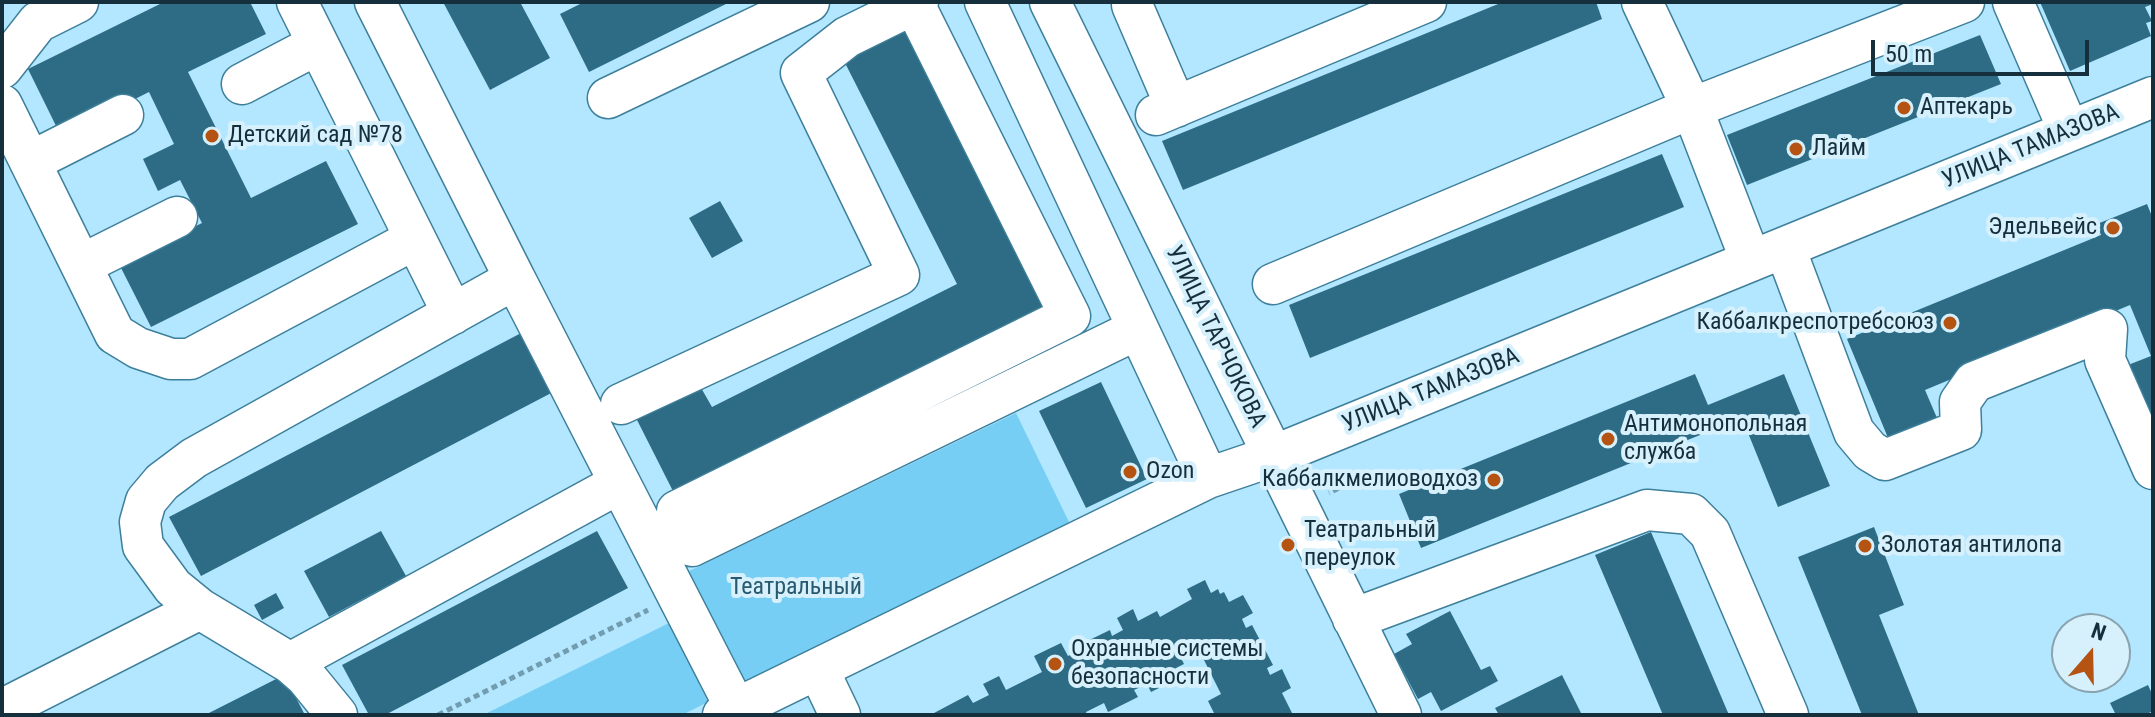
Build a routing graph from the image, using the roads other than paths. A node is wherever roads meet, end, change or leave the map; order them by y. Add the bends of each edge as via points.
1 (78, 2) edge
2 (297, 2) edge
3 (375, 2) edge
4 (809, 2) edge
5 (985, 2) edge
6 (1050, 2) edge
7 (1426, 2) edge
8 (1642, 2) edge
9 (1964, 2) edge
10 (2013, 2) edge
11 (916, 3) edge
12 (1128, 7) edge
13 (318, 44) junction
14 (2, 68) edge
15 (242, 84) dead end
16 (2153, 97) edge
17 (608, 98) dead end
18 (2, 105) edge
19 (1692, 108) junction
20 (123, 115) dead end
21 (2069, 131) junction
22 (30, 162) junction
23 (177, 217) dead end
24 (415, 239) junction
25 (1768, 254) junction
26 (81, 265) junction
27 (515, 279) junction
28 (1273, 284) dead end
29 (453, 314) junction
30 (1138, 329) junction
31 (621, 404) dead end
32 (1273, 456) junction
33 (2153, 469) edge
34 (1208, 478) junction
35 (620, 483) junction
36 (200, 609) junction
37 (1353, 619) junction
38 (290, 663) junction
39 (818, 669) junction
40 (11, 705) dead end
41 (729, 712) edge
42 (337, 715) edge
43 (840, 715) edge
44 (1401, 715) edge
45 (1788, 715) edge

1 - 14 street via 38,22
2 - 13 street
3 - 27 street
4 - 17 street
5 - 30 street
6 - 32 street, УЛИЦА ТАРЧОКОВА
7 - 12 street via 1166,111
8 - 19 street
9 - 19 street
10 - 21 street
11 - 30 street via 1070,316 677,511 692,546
11 - 31 street via 847,37 801,73 899,275
13 - 15 street
13 - 24 street
16 - 21 street, УЛИЦА ТАМАЗОВА
18 - 22 street
19 - 25 street
19 - 28 street
20 - 22 street
21 - 25 street, УЛИЦА ТАМАЗОВА
22 - 26 street
23 - 26 street
24 - 26 street via 190,359 138,348 115,334
24 - 29 street
25 - 32 street, УЛИЦА ТАМАЗОВА
25 - 33 street via 1854,432 1885,460 1961,430 1960,402 1974,382 2107,329 2105,360
27 - 29 street
27 - 35 street
29 - 36 street via 194,458 162,482 146,501 140,522 143,546 173,587
30 - 34 street
32 - 34 street, УЛИЦА ТАМАЗОВА
32 - 37 street, УЛИЦА ТАРЧОКОВА
34 - 39 street, УЛИЦА ТАМАЗОВА
35 - 38 street
35 - 41 street
36 - 38 street
36 - 40 street
37 - 44 street, УЛИЦА ТАРЧОКОВА
37 - 45 street via 1647,510 1691,514 1710,533
38 - 42 street
39 - 41 street, УЛИЦА ТАМАЗОВА
39 - 43 street

